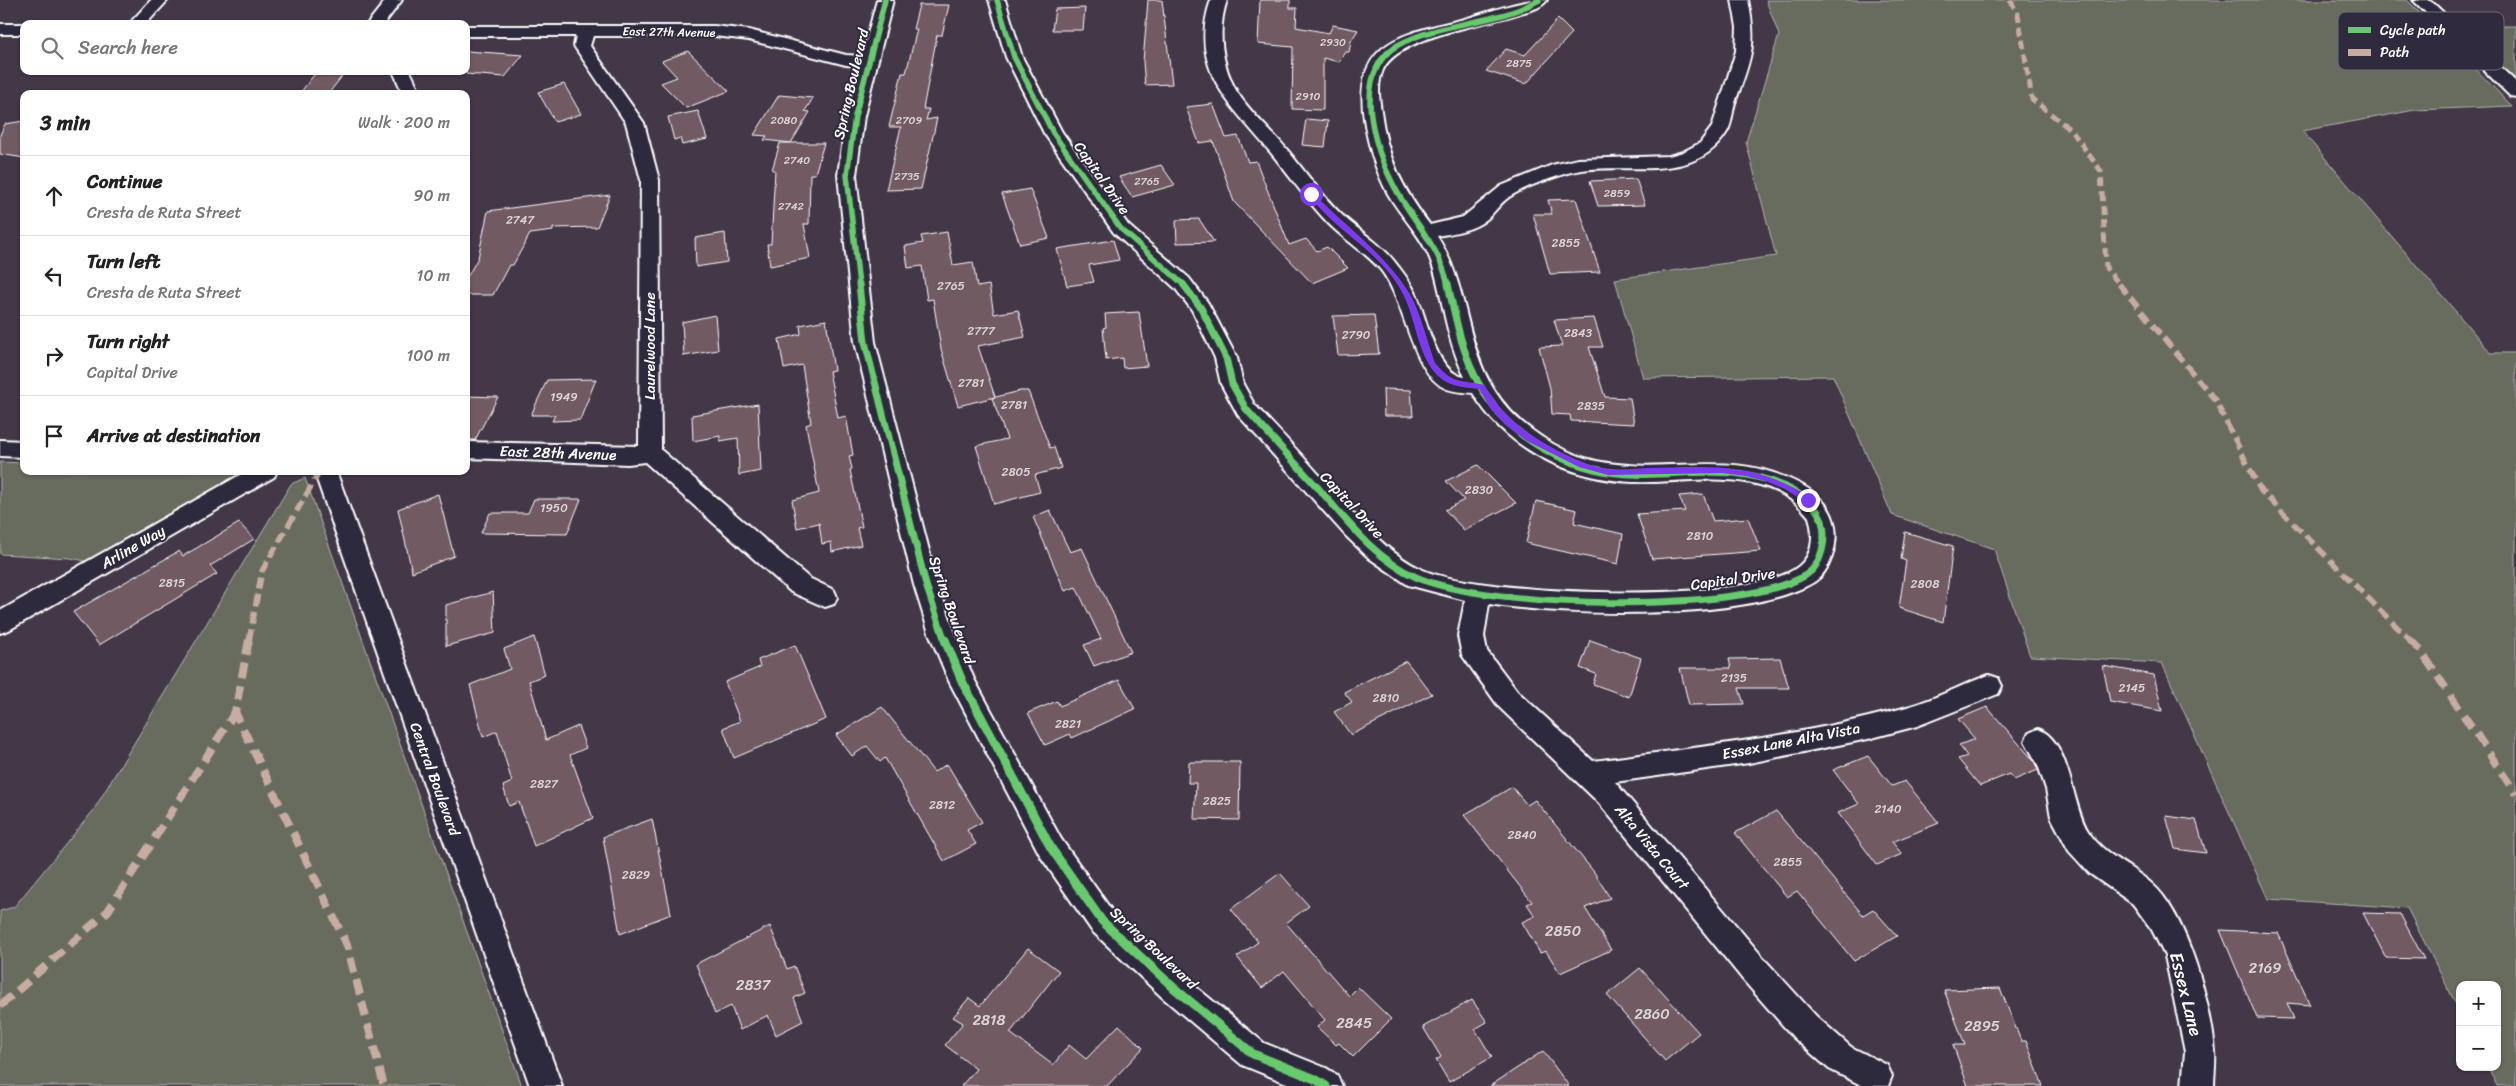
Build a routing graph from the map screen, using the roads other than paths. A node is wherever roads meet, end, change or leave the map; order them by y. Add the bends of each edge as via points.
1 (160, 0) edge
2 (394, 0) edge
3 (885, 0) edge
4 (997, 0) edge
5 (1219, 0) edge
6 (1539, 0) edge
7 (1740, 0) edge
8 (2421, 0) edge
9 (2433, 12) edge
10 (141, 20) edge
11 (378, 20) edge
12 (0, 29) edge
13 (20, 29) edge
14 (470, 31) edge
15 (586, 31) junction
16 (869, 61) junction
17 (2493, 70) edge
18 (403, 75) edge
19 (410, 90) edge
20 (2516, 92) edge
21 (1425, 232) junction
22 (1481, 386) junction
23 (0, 448) edge
24 (20, 449) edge
25 (470, 450) edge
26 (650, 452) junction
27 (259, 475) edge
28 (326, 475) edge
29 (1478, 594) junction
30 (825, 597) dead end
31 (0, 622) edge
32 (1989, 686) dead end
33 (2038, 741) dead end
34 (1588, 774) junction
35 (1876, 1076) dead end
36 (546, 1086) edge
37 (1326, 1086) edge
38 (2198, 1086) edge

1 - 10 street
2 - 11 street
3 - 16 street, Spring Boulevard
4 - 29 street, Capital Drive via 1014,57 1053,132 1121,230 1182,282 1201,308 1226,358 1232,384 1246,409 1366,544 1421,580
5 - 22 street via 1213,39 1216,61 1229,93 1311,194 1336,221 1387,265 1406,294 1432,364 1440,374 1453,383
6 - 21 street, Capital Drive via 1475,22 1412,38 1396,47 1376,67 1371,78 1370,97 1376,145 1386,172
7 - 21 street via 1746,39 1741,71 1727,102 1720,131 1710,144 1692,155 1667,162 1564,167 1526,180 1506,191 1476,218
8 - 9 street
12 - 13 street
14 - 15 street, East 27th Avenue
15 - 16 street, East 27th Avenue via 714,31 756,37 846,60
15 - 26 street, Laurelwood Lane via 582,46 635,124 650,180
16 - 37 street, Spring Boulevard via 855,116 847,175 866,342 926,585 962,681 1052,848 1102,921 1174,988 1253,1054
17 - 20 street
18 - 19 street
21 - 22 street, Capital Drive via 1441,259 1467,361
22 - 29 street, Capital Drive via 1509,423 1529,439 1572,462 1608,472 1722,470 1768,478 1808,500 1820,514 1824,535 1820,558 1808,574 1786,586 1756,592 1708,599 1612,602
23 - 24 street
25 - 26 street, East 28th Avenue via 628,456
26 - 30 street via 800,585
27 - 31 street, Arline Way
28 - 36 street, Central Boulevard
29 - 34 street, Alta Vista Court via 1471,636 1475,655 1508,699
32 - 34 street, Essex Lane Alta Vista via 1907,718 1827,736 1722,756
33 - 38 street, Essex Lane via 2050,761 2066,816 2079,842 2099,864 2143,894 2162,920 2179,953 2200,1052
34 - 35 street, Alta Vista Court via 1609,794 1805,1027 1840,1058

